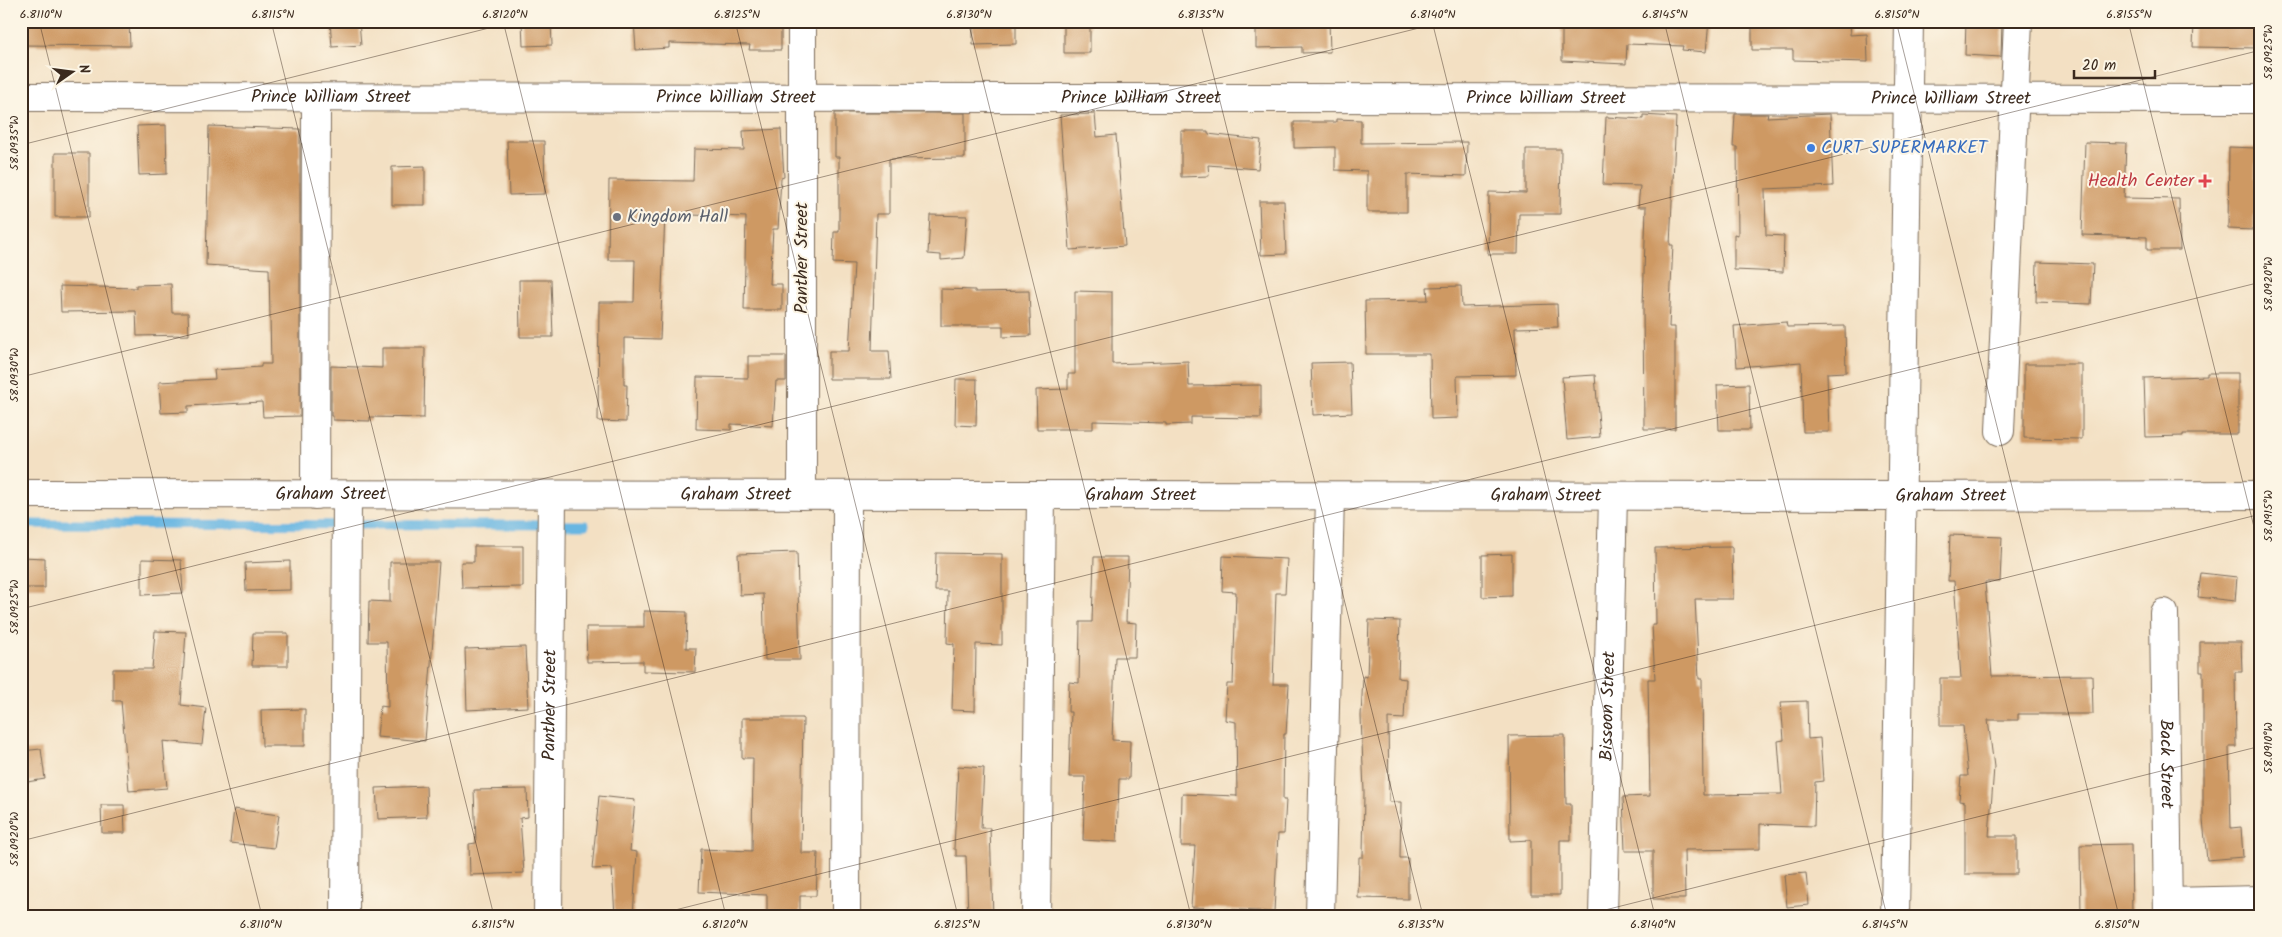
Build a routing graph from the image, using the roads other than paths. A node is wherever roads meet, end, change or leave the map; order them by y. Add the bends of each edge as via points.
1 (802, 21) edge
2 (1909, 21) edge
3 (2018, 21) edge
4 (21, 97) edge
5 (316, 97) junction
6 (802, 98) junction
7 (1908, 98) junction
8 (2015, 98) junction
9 (2261, 99) edge
10 (2000, 431) dead end
11 (315, 487) junction
12 (21, 494) edge
13 (347, 495) junction
14 (552, 495) junction
15 (802, 495) junction
16 (2261, 495) edge
17 (847, 496) junction
18 (1041, 496) junction
19 (1330, 496) junction
20 (1613, 496) junction
21 (1900, 496) junction
22 (2164, 612) dead end
23 (2261, 900) edge
24 (2168, 909) edge
25 (345, 916) edge
26 (548, 916) edge
27 (846, 916) edge
28 (1036, 916) edge
29 (1320, 916) edge
30 (1603, 916) edge
31 (1895, 916) edge

1 - 6 street, Panther Street
2 - 7 street
3 - 8 street
4 - 5 street, Prince William Street
5 - 6 street, Prince William Street
5 - 11 street
6 - 7 street, Prince William Street
6 - 15 street, Panther Street
7 - 8 street, Prince William Street
7 - 21 street
8 - 9 street, Prince William Street
8 - 10 street
11 - 12 street, Graham Street
11 - 13 street, Graham Street
13 - 14 street, Graham Street
13 - 25 street
14 - 15 street, Graham Street
14 - 26 street, Panther Street
15 - 17 street, Graham Street
16 - 21 street, Graham Street
17 - 18 street, Graham Street
17 - 27 street
18 - 19 street, Graham Street
18 - 28 street
19 - 20 street, Graham Street
19 - 29 street
20 - 21 street, Graham Street
20 - 30 street, Bissoon Street
21 - 31 street
22 - 24 street, Back Street
23 - 24 street

